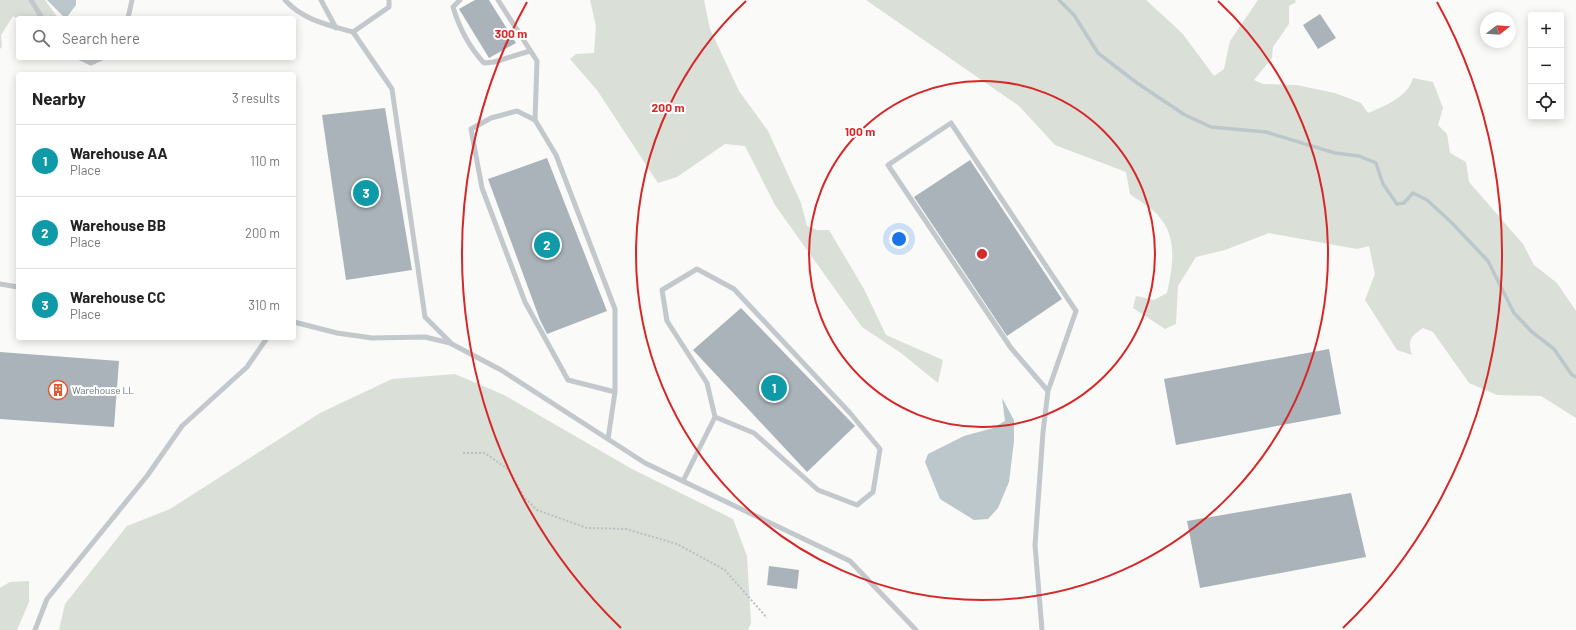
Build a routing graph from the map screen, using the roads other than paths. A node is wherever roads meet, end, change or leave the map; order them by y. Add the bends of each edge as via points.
1 (31, 0) edge
2 (132, 0) edge
3 (285, 0) edge
4 (321, 0) edge
5 (389, 0) edge
6 (460, 0) edge
7 (498, 0) edge
8 (41, 16) edge
9 (128, 16) edge
10 (336, 28) junction
11 (353, 32) junction
12 (530, 51) junction
13 (84, 60) edge
14 (98, 60) edge
15 (536, 120) junction
16 (0, 284) edge
17 (16, 287) edge
18 (296, 323) edge
19 (266, 340) edge
20 (450, 343) junction
21 (1048, 391) junction
22 (615, 392) junction
23 (715, 417) junction
24 (608, 439) junction
25 (683, 481) junction
26 (35, 630) edge
27 (916, 630) edge
28 (1042, 630) edge

1 - 8 lane
2 - 9 lane
3 - 10 lane via 294,10
4 - 10 lane
5 - 11 lane via 389,7
6 - 12 lane via 453,7 458,24 484,63
7 - 12 lane
10 - 11 lane
11 - 20 lane via 392,89 425,317
12 - 15 lane via 536,61
13 - 14 lane via 91,63
15 - 22 lane via 556,155 615,309
15 - 22 lane via 517,111 491,118 471,130 482,188 525,302 568,380
16 - 17 lane
18 - 20 lane via 337,333 372,338 425,338
19 - 26 lane via 247,367 182,426 148,476 47,599
20 - 24 lane via 500,370
21 - 21 lane via 1076,311 951,123 888,166 1011,348
21 - 28 lane via 1034,545
22 - 24 lane
23 - 23 lane via 707,383 667,321 662,290 697,269 734,289 850,412 880,449 873,492 857,505 818,490 754,433
23 - 25 lane
24 - 25 lane via 645,463
25 - 27 lane via 850,561

